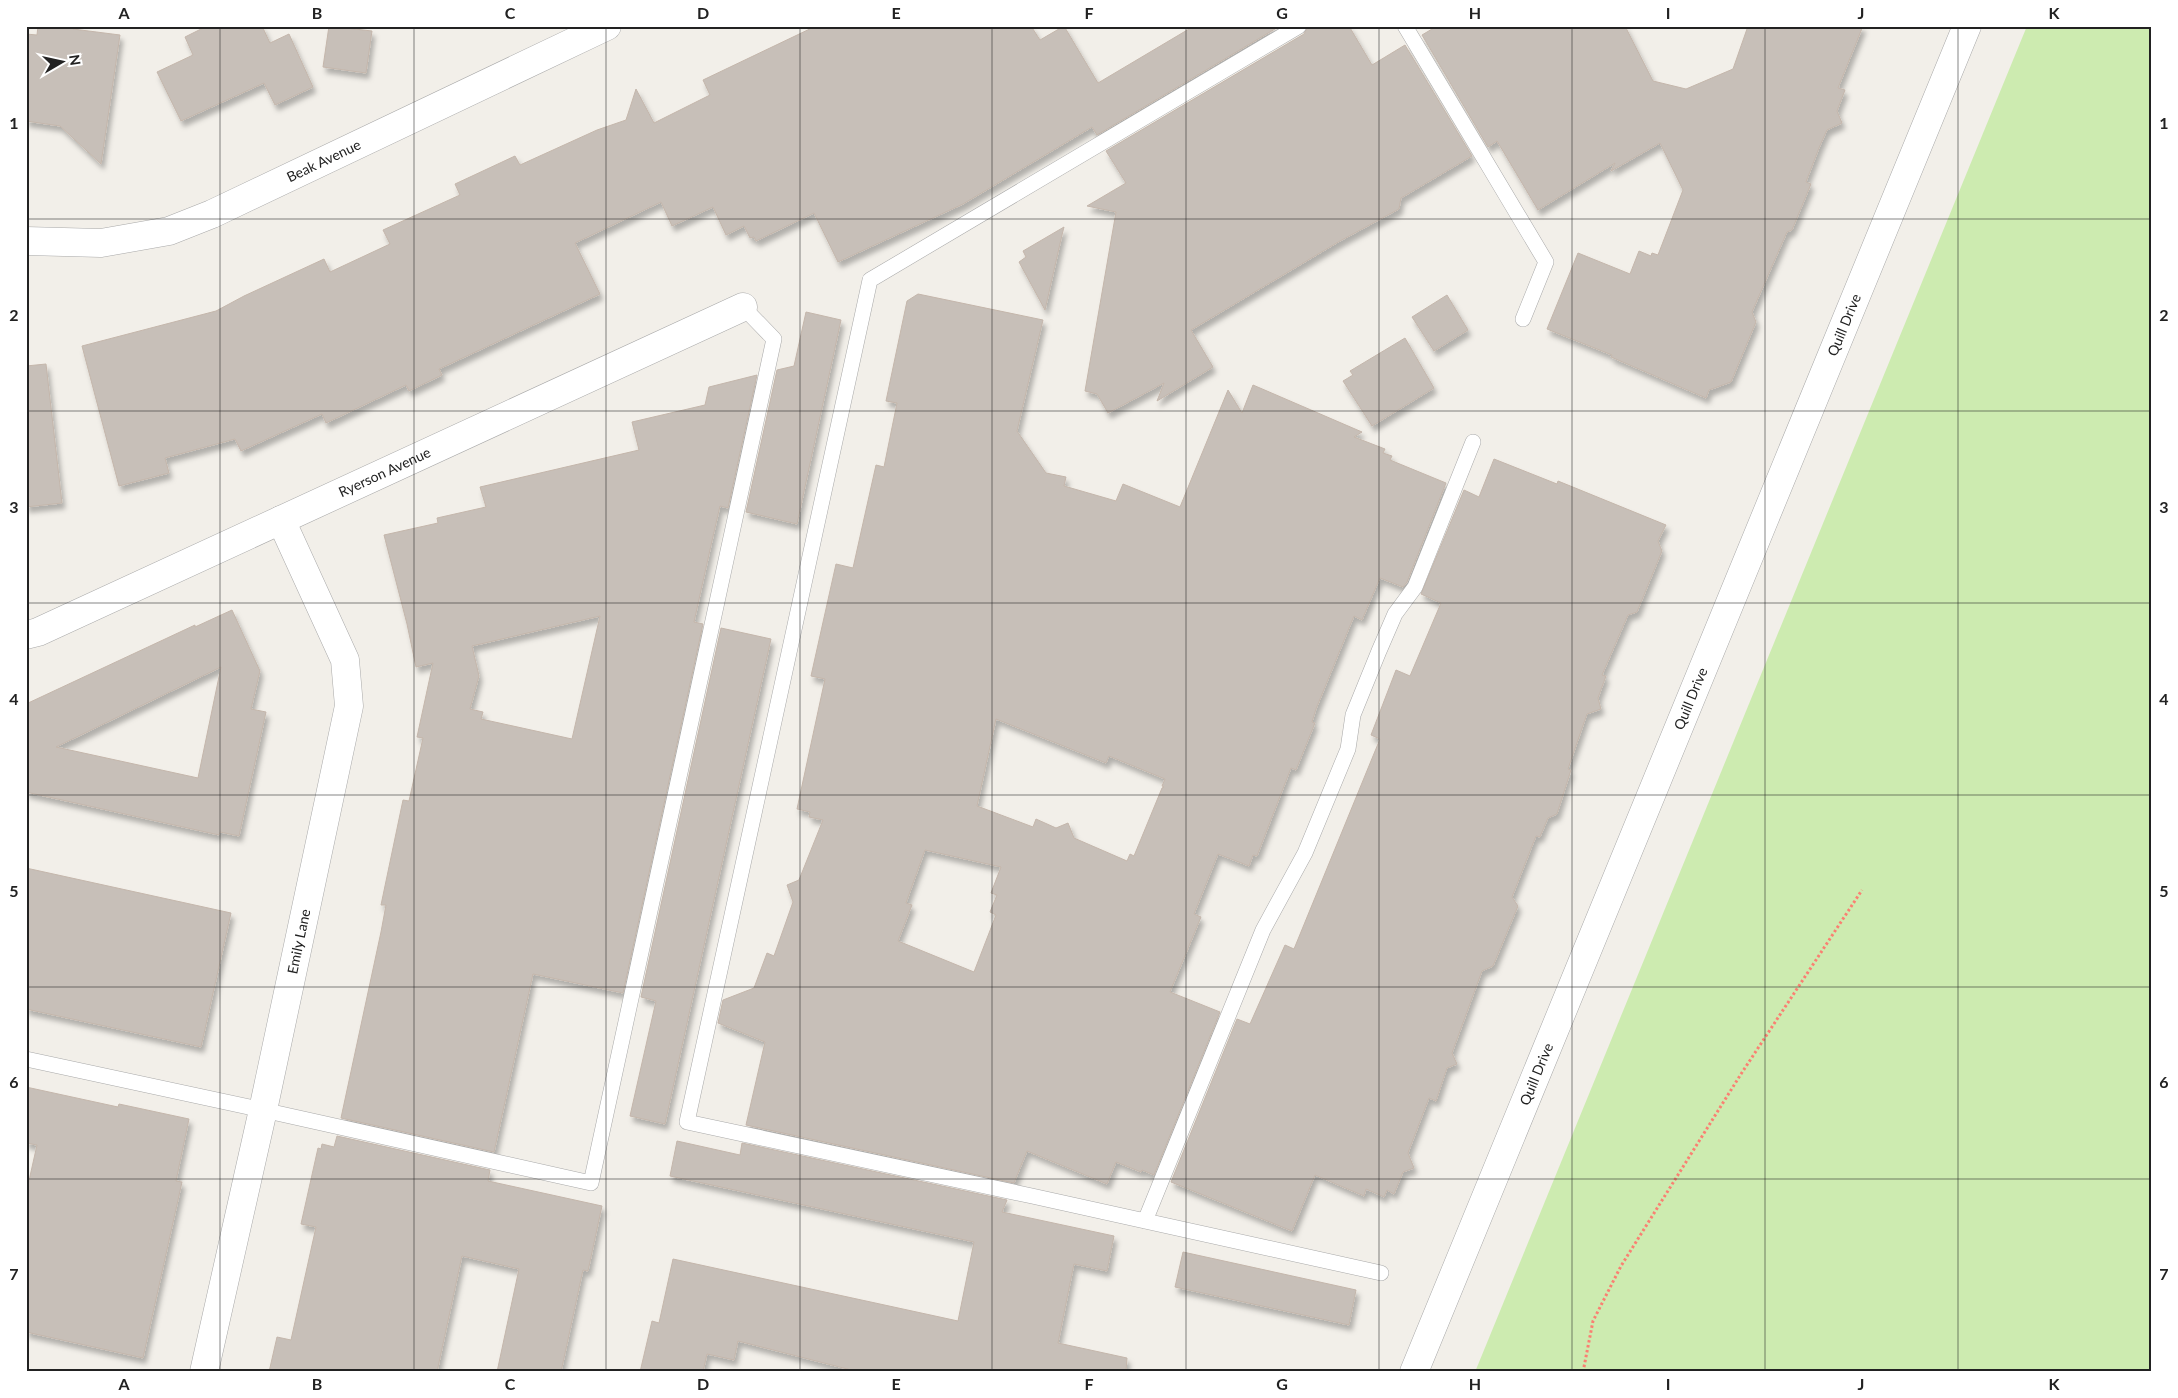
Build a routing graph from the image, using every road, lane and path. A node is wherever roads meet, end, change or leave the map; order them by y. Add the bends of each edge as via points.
1 (607, 26) edge
2 (1299, 26) edge
3 (1405, 26) edge
4 (1967, 26) edge
5 (26, 242) edge
6 (743, 307) joint
7 (1523, 319) dead end
8 (1473, 442) dead end
9 (281, 520) junction
10 (26, 635) edge
11 (1862, 890) dead end
12 (26, 1060) edge
13 (263, 1110) junction
14 (1145, 1221) junction
15 (1381, 1274) dead end
16 (204, 1372) edge
17 (1414, 1372) edge
18 (1583, 1372) edge

1 - 5 street, Beak Avenue via 212,214 169,231 101,243
2 - 14 lane via 870,280 687,1122
3 - 7 lane via 1546,262
4 - 17 street, Quill Drive
6 - 9 street, Ryerson Avenue
6 - 13 lane via 774,339 591,1183
8 - 14 lane via 1415,588 1395,614 1375,660 1352,715 1348,749 1305,853 1263,930
9 - 10 street, Ryerson Avenue
9 - 13 street, Emily Lane via 345,660 349,706
11 - 18 path via 1741,1074 1621,1266 1593,1321
12 - 13 lane
13 - 16 street, Emily Lane
14 - 15 lane

